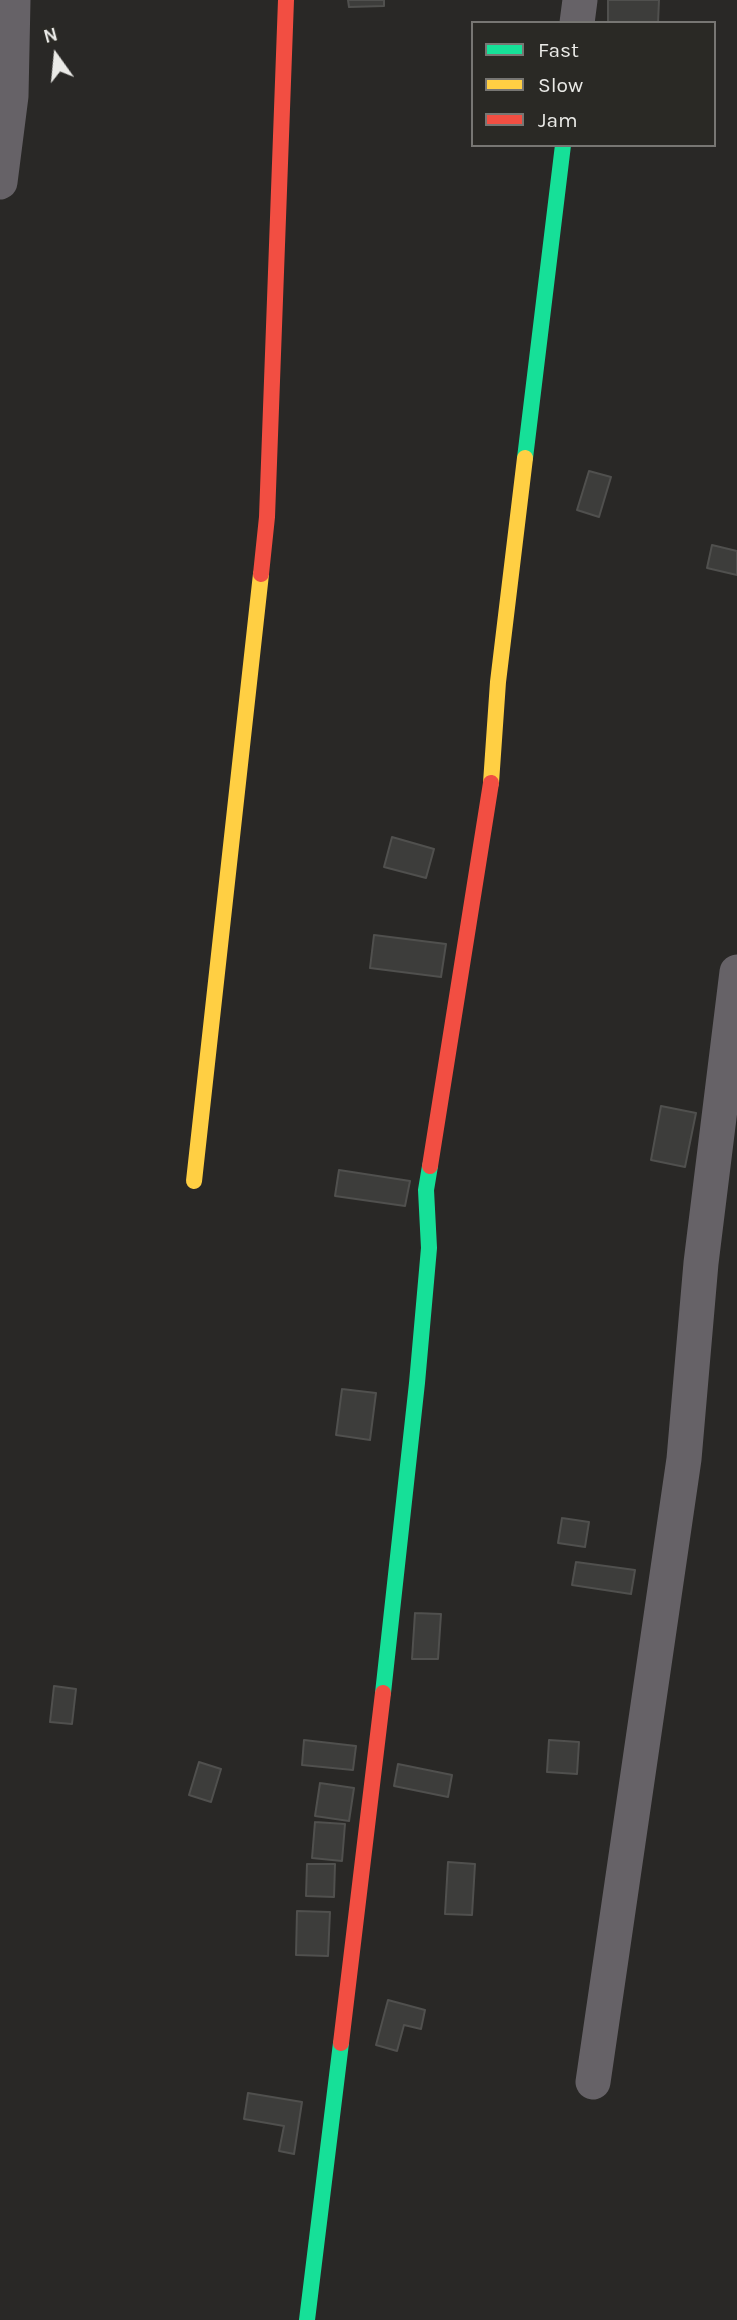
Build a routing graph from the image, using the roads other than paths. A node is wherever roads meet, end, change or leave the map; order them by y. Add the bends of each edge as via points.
1 (13, 0) edge
2 (286, 0) edge
3 (580, 0) edge
4 (577, 21) edge
5 (563, 147) edge
6 (0, 182) edge
7 (737, 971) edge
8 (194, 1181) dead end
9 (593, 2082) dead end
10 (307, 2320) edge

1 - 6 street via 11,96
2 - 8 street via 267,517
3 - 4 street
5 - 10 street via 498,681 490,805 426,1190 429,1248 417,1383
7 - 9 street via 701,1264 684,1459

